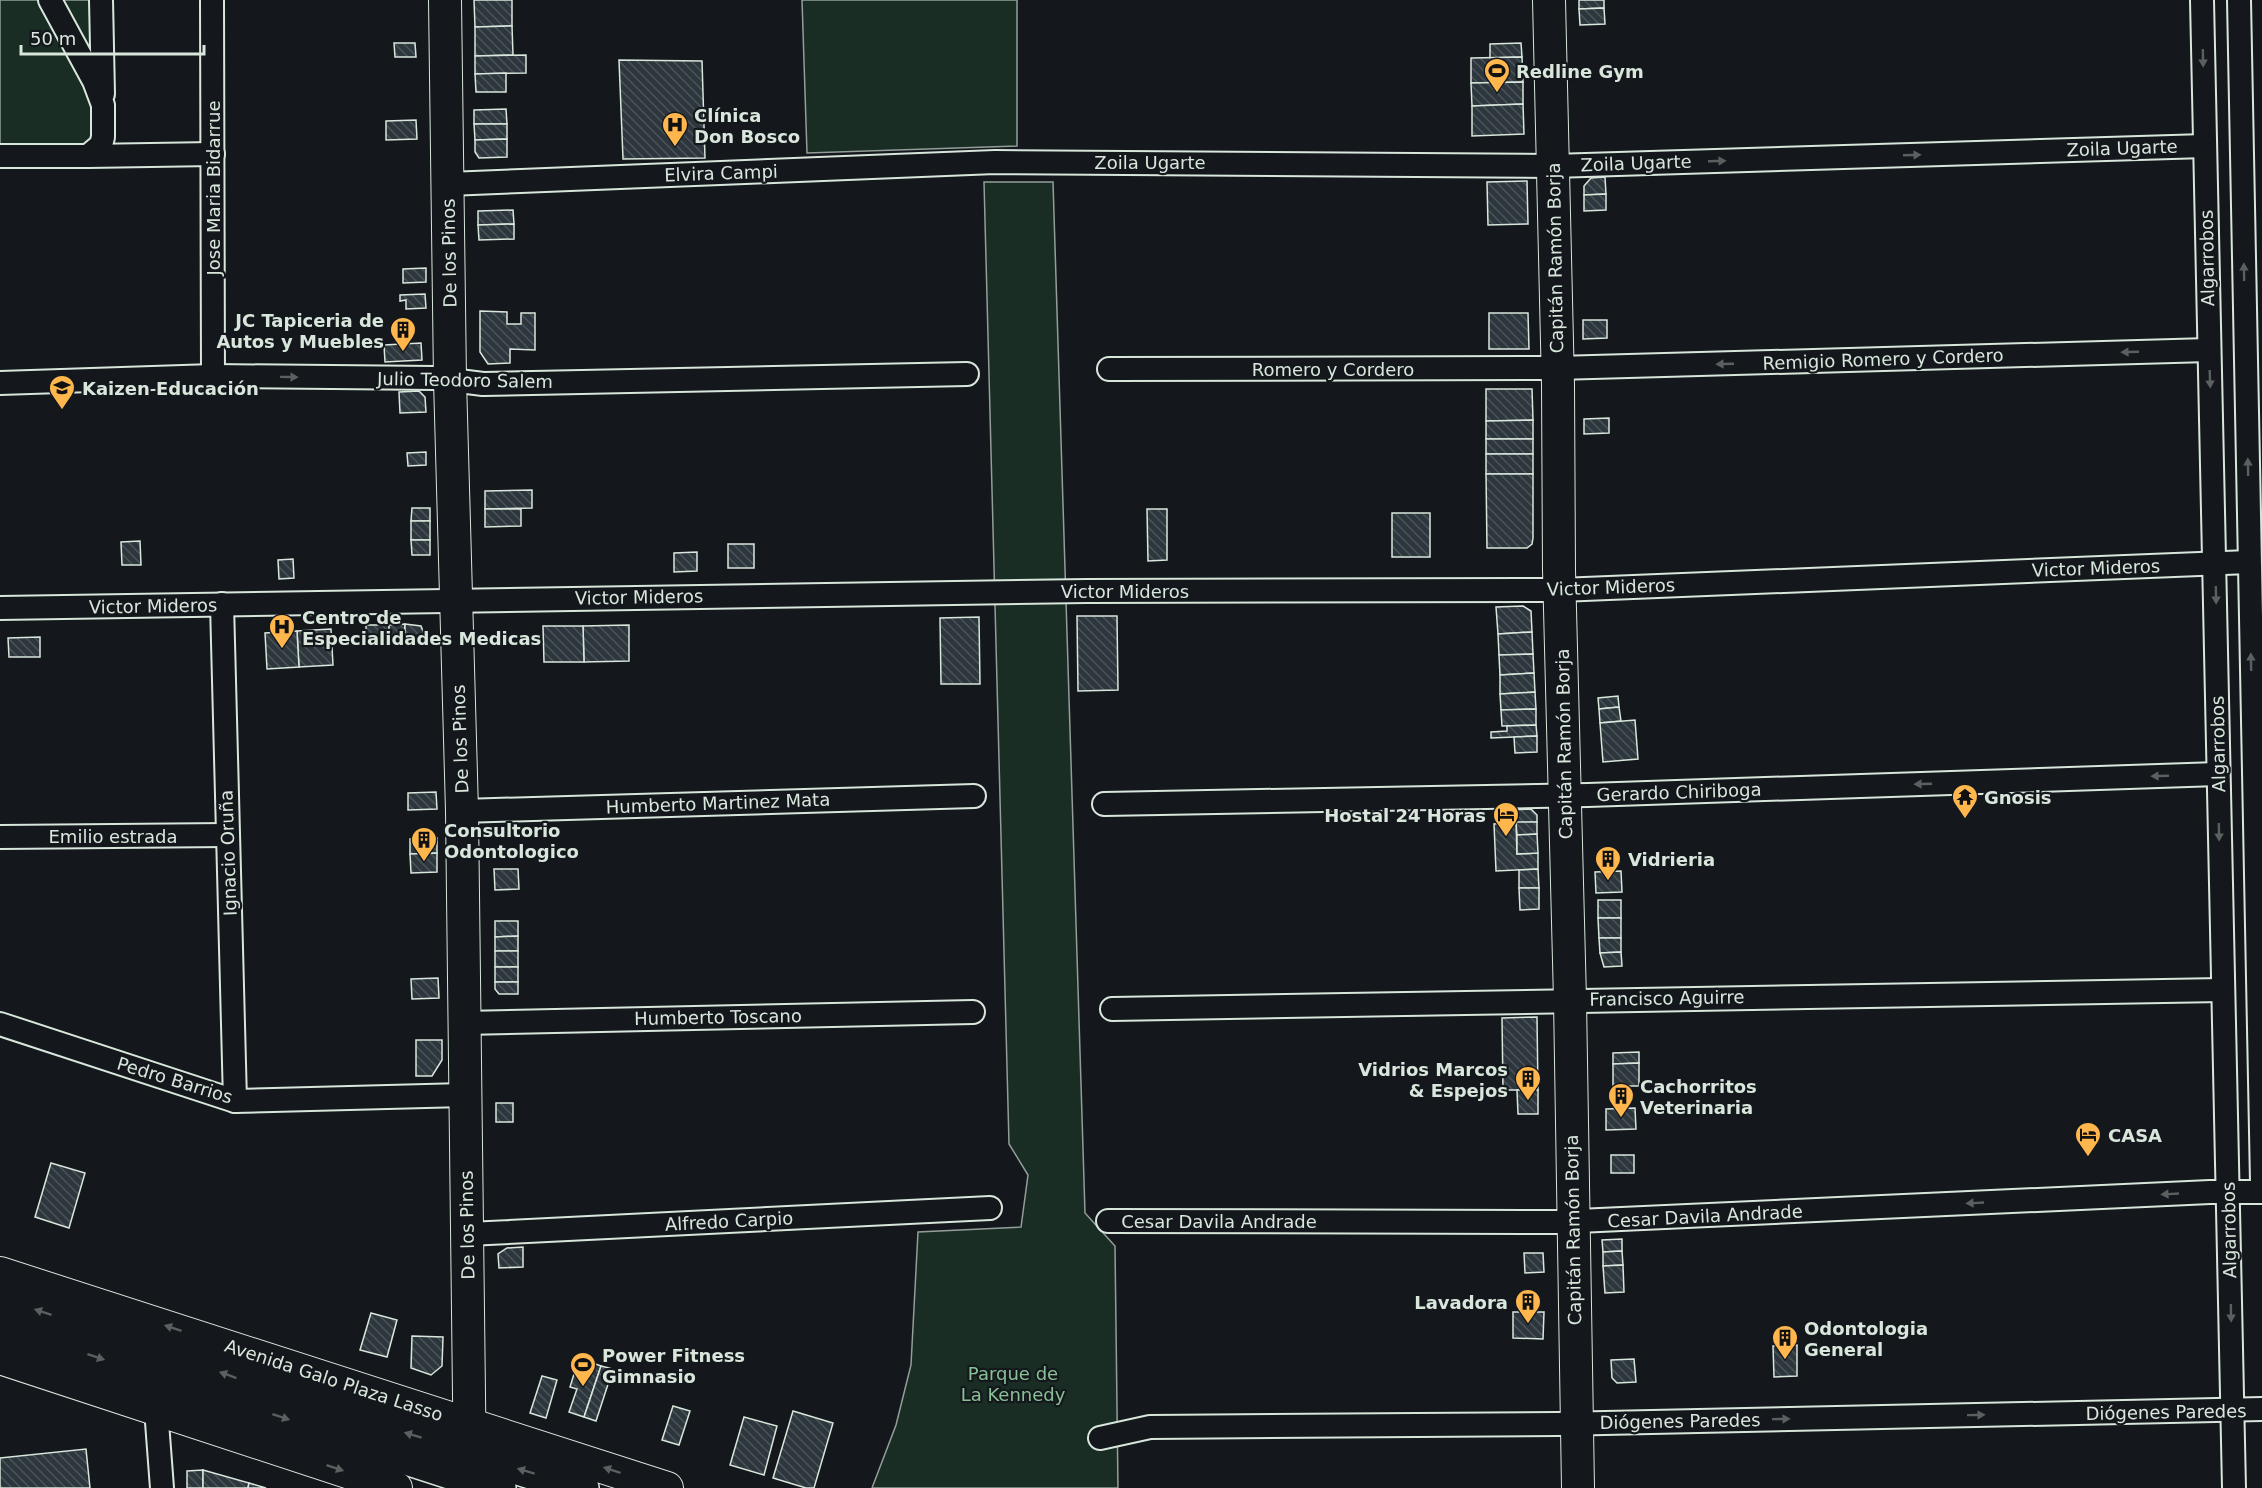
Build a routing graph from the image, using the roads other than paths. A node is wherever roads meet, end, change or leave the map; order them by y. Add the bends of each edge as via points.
1 (50, 0) edge
2 (101, 0) edge
3 (212, 0) edge
4 (445, 0) edge
5 (1549, 0) edge
6 (2202, 0) edge
7 (2239, 0) edge
8 (103, 105) junction
9 (2205, 146) junction
10 (213, 154) junction
11 (0, 156) edge
12 (88, 156) junction
13 (995, 162) joint
14 (1553, 166) junction
15 (448, 184) junction
16 (2209, 350) junction
17 (1557, 368) junction
18 (1109, 369) dead end
19 (967, 374) dead end
20 (213, 376) junction
21 (450, 380) junction
22 (0, 383) edge
23 (2249, 562) junction
24 (2215, 563) junction
25 (1560, 590) junction
26 (456, 600) junction
27 (222, 604) junction
28 (0, 608) edge
29 (2218, 774) junction
30 (974, 796) dead end
31 (1566, 796) junction
32 (1104, 804) dead end
33 (462, 811) junction
34 (227, 835) junction
35 (0, 837) edge
36 (2222, 990) junction
37 (1570, 1000) junction
38 (1112, 1009) dead end
39 (973, 1012) dead end
40 (464, 1023) junction
41 (0, 1024) edge
42 (464, 1095) junction
43 (235, 1101) junction
44 (2262, 1183) edge
45 (2229, 1191) junction
46 (2262, 1192) edge
47 (990, 1208) dead end
48 (1108, 1221) dead end
49 (1574, 1222) junction
50 (468, 1234) junction
51 (0, 1273) edge
52 (0, 1298) edge
53 (0, 1326) edge
54 (0, 1358) edge
55 (156, 1409) junction
56 (2262, 1409) edge
57 (2232, 1410) junction
58 (1576, 1423) junction
59 (1100, 1438) dead end
60 (477, 1461) edge
61 (162, 1488) edge
62 (396, 1488) edge
63 (582, 1488) edge
64 (667, 1488) edge
65 (1578, 1488) edge
66 (2234, 1488) edge

1 - 8 street
2 - 8 street
3 - 10 street, Jose Maria Bidarrue
4 - 15 street, De los Pinos
5 - 14 street, Capitán Ramón Borja
6 -> 9 street, Algarrobos
23 -> 7 street, Algarrobos
8 - 12 street via 101,145
14 -> 9 street, Zoila Ugarte
9 - 16 street, Algarrobos
10 - 12 street
10 - 20 street, Jose Maria Bidarrue
11 - 12 street
13 - 14 street, Zoila Ugarte
13 - 15 street, Elvira Campi
14 - 17 street, Capitán Ramón Borja
15 - 21 street, De los Pinos
16 -> 17 street, Remigio Romero y Cordero
16 -> 24 street, Algarrobos
17 - 18 street, Romero y Cordero
17 - 25 street, Capitán Ramón Borja
19 - 21 street, Julio Teodoro Salem via 483,384
20 -> 21 street, Julio Teodoro Salem
20 - 22 street, Julio Teodoro Salem
21 - 26 street, De los Pinos
23 - 24 street, Victor Mideros
44 -> 23 street, Algarrobos
24 - 25 street, Victor Mideros
24 -> 29 street, Algarrobos
25 - 26 street, Victor Mideros via 1087,591
25 - 31 street, Capitán Ramón Borja
26 - 27 street, Victor Mideros
26 - 33 street, De los Pinos
27 - 28 street, Victor Mideros
27 - 34 street, Ignacio Oruña
29 -> 31 street, Gerardo Chiriboga
29 -> 36 street, Algarrobos
30 - 33 street, Humberto Martinez Mata
31 - 32 street, Gerardo Chiriboga
31 - 37 street, Capitán Ramón Borja
33 - 40 street, De los Pinos
34 - 35 street, Emilio estrada
34 - 43 street, Ignacio Oruña
36 - 37 street, Francisco Aguirre
36 - 45 street, Algarrobos
37 - 38 street, Francisco Aguirre
37 - 49 street, Capitán Ramón Borja
39 - 40 street, Humberto Toscano
40 - 42 street, De los Pinos
41 - 43 street, Pedro Barrios
42 - 43 street, Pedro Barrios
42 - 50 street, De los Pinos
45 - 46 street, Cesar Davila Andrade
45 -> 49 street, Cesar Davila Andrade
45 -> 57 street, Algarrobos
47 - 50 street, Alfredo Carpio
48 - 49 street, Cesar Davila Andrade
49 - 58 street, Capitán Ramón Borja
50 - 60 street, De los Pinos
60 -> 51 street, Avenida Galo Plaza Lasso
60 -> 52 main road, Avenida Galo Plaza Lasso
53 -> 60 main road, Avenida Galo Plaza Lasso
54 - 55 street
55 - 61 street
55 -> 62 street
56 - 57 street, Diógenes Paredes
58 -> 57 street, Diógenes Paredes
57 - 66 street, Algarrobos
58 - 59 street, Diógenes Paredes via 1150,1427
58 - 65 street, Capitán Ramón Borja
63 -> 60 main road, Avenida Galo Plaza Lasso
64 -> 60 street, Avenida Galo Plaza Lasso

